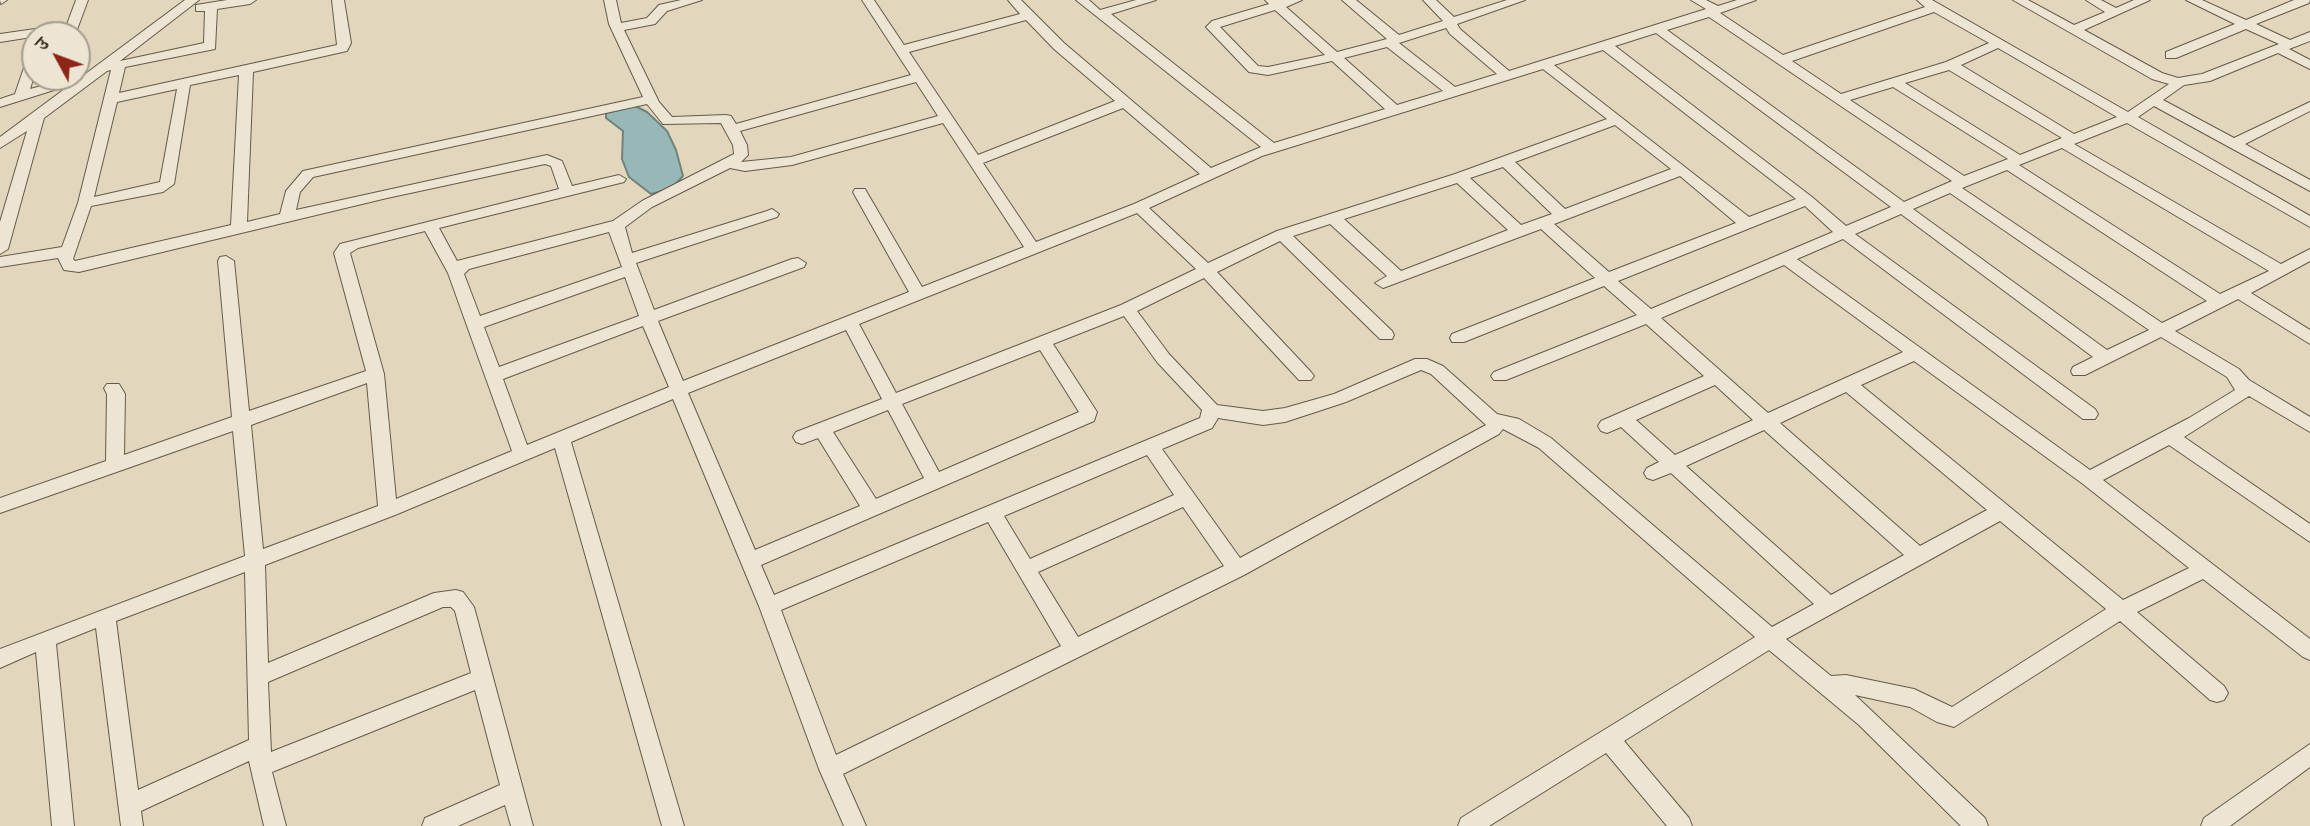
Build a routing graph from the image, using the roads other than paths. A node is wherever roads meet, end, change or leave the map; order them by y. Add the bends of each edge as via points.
1 (82, 0) edge
2 (193, 0) edge
3 (250, 0) edge
4 (338, 0) edge
5 (610, 0) edge
6 (696, 0) edge
7 (870, 0) edge
8 (1014, 0) edge
9 (1082, 0) edge
10 (1150, 0) edge
11 (1296, 0) edge
12 (1348, 0) edge
13 (1429, 0) edge
14 (1519, 0) edge
15 (1697, 0) edge
16 (1750, 0) edge
17 (2019, 0) edge
18 (2092, 0) edge
19 (2144, 0) edge
20 (2192, 0) edge
21 (2305, 0) edge
22 (1274, 3) edge
23 (1930, 4) edge
24 (211, 6) junction
25 (1713, 11) junction
26 (176, 12) junction
27 (2115, 12) junction
28 (1102, 13) junction
29 (1029, 15) junction
30 (74, 21) edge
31 (1449, 21) junction
32 (2246, 25) junction
33 (617, 28) junction
34 (1657, 28) junction
35 (2074, 30) junction
36 (21, 35) edge
37 (2310, 37) edge
38 (0, 38) edge
39 (1393, 41) junction
40 (1999, 43) junction
41 (1604, 44) junction
42 (2282, 46) junction
43 (902, 50) junction
44 (2171, 55) dead end
45 (1334, 57) junction
46 (1782, 60) junction
47 (212, 61) junction
48 (1545, 64) junction
49 (119, 65) junction
50 (1951, 65) junction
51 (2310, 65) edge
52 (246, 70) junction
53 (94, 72) junction
54 (91, 73) edge
55 (1508, 77) junction
56 (919, 78) junction
57 (1892, 81) junction
58 (2180, 82) junction
59 (184, 84) junction
60 (23, 91) edge
61 (32, 91) edge
62 (1454, 93) junction
63 (21, 96) junction
64 (110, 99) junction
65 (651, 99) junction
66 (1840, 99) junction
67 (2154, 100) junction
68 (1125, 102) junction
69 (0, 103) edge
70 (2310, 106) edge
71 (1395, 110) junction
72 (38, 115) junction
73 (2129, 117) junction
74 (946, 118) junction
75 (1617, 120) junction
76 (733, 130) junction
77 (2068, 141) junction
78 (0, 144) edge
79 (2234, 144) junction
80 (1271, 148) junction
81 (1504, 160) junction
82 (974, 161) junction
83 (2014, 162) junction
84 (729, 163) junction
85 (1682, 170) junction
86 (1209, 174) junction
87 (1460, 177) junction
88 (619, 179) dead end
89 (1957, 185) junction
90 (2310, 187) edge
91 (567, 192) junction
92 (860, 192) dead end
93 (1807, 200) junction
94 (85, 203) junction
95 (1139, 207) junction
96 (1903, 208) junction
97 (772, 214) dead end
98 (287, 215) junction
99 (1562, 215) junction
100 (1333, 218) junction
101 (1542, 222) junction
102 (2310, 222) edge
103 (1746, 223) junction
104 (618, 225) junction
105 (239, 226) junction
106 (430, 226) junction
107 (1518, 231) junction
108 (1844, 233) junction
109 (1282, 234) junction
110 (0, 249) edge
111 (1033, 249) junction
112 (68, 251) junction
113 (2310, 254) edge
114 (1785, 258) junction
115 (226, 261) dead end
116 (0, 262) edge
117 (798, 263) dead end
118 (629, 264) junction
119 (2281, 271) junction
120 (1208, 272) junction
121 (456, 273) junction
122 (1398, 277) junction
123 (1606, 279) junction
124 (1383, 283) dead end
125 (2238, 292) junction
126 (918, 295) junction
127 (2219, 301) junction
128 (1127, 309) junction
129 (1648, 317) junction
130 (649, 320) junction
131 (850, 322) junction
132 (475, 324) junction
133 (2161, 330) junction
134 (1386, 335) dead end
135 (1458, 338) dead end
136 (2310, 338) edge
137 (1044, 343) junction
138 (1916, 353) junction
139 (2105, 357) junction
140 (2079, 371) dead end
141 (375, 374) junction
142 (493, 376) junction
143 (1305, 376) dead end
144 (1500, 376) dead end
145 (1715, 378) junction
146 (1848, 384) junction
147 (2243, 384) junction
148 (113, 388) dead end
149 (678, 390) junction
150 (893, 403) junction
151 (1211, 411) junction
152 (2089, 414) dead end
153 (241, 420) junction
154 (1494, 421) junction
155 (1765, 422) junction
156 (2310, 425) edge
157 (822, 429) junction
158 (2169, 436) junction
159 (802, 437) dead end
160 (561, 439) junction
161 (1150, 446) junction
162 (522, 455) junction
163 (115, 464) junction
164 (1673, 464) junction
165 (1653, 473) dead end
166 (2089, 479) junction
167 (935, 482) junction
168 (1186, 498) junction
169 (0, 506) edge
170 (872, 509) junction
171 (388, 510) junction
172 (2002, 510) junction
173 (992, 513) junction
174 (2310, 534) edge
175 (1918, 556) junction
176 (750, 561) junction
177 (256, 562) junction
178 (1026, 569) junction
179 (1237, 569) junction
180 (2205, 569) junction
181 (1829, 605) junction
182 (769, 606) junction
183 (2121, 610) junction
184 (105, 617) junction
185 (1770, 638) junction
186 (45, 639) junction
187 (1074, 649) junction
188 (2310, 651) edge
189 (0, 659) edge
190 (257, 677) junction
191 (484, 677) junction
192 (1827, 685) junction
193 (2217, 694) dead end
194 (1609, 740) junction
195 (2310, 754) edge
196 (259, 756) junction
197 (830, 769) junction
198 (513, 790) junction
199 (130, 816) edge
200 (62, 826) edge
201 (275, 826) edge
202 (433, 826) edge
203 (522, 826) edge
204 (673, 826) edge
205 (856, 826) edge
206 (1469, 826) edge
207 (1681, 826) edge
208 (1977, 826) edge
209 (2212, 826) edge

1 - 30 street
2 - 26 street
3 - 24 street
4 - 52 street via 344,46
5 - 33 street
6 - 33 street via 663,8 651,21
7 - 43 street
8 - 29 street
9 - 28 street
10 - 28 street
11 - 22 street
12 - 39 street
13 - 31 street
14 - 31 street
15 - 25 street
16 - 25 street
17 - 35 street
18 - 27 street
19 - 27 street
20 - 32 street
21 - 32 street
22 - 45 street
22 - 45 street via 1212,27 1259,71
23 - 40 street
23 - 46 street
24 - 26 street
24 - 47 street
25 - 34 street
25 - 46 street
26 - 53 street
27 - 35 street
28 - 80 street
29 - 43 street
29 - 68 street
31 - 39 street
31 - 55 street via 1454,31
32 - 42 street
32 - 44 street
33 - 65 street
34 - 41 street
34 - 96 street
35 - 58 street via 2157,76
36 - 38 street
37 - 42 street
39 - 45 street
39 - 62 street
40 - 50 street
40 - 73 street
41 - 48 street
41 - 93 street
42 - 51 street
42 - 58 street via 2205,78
43 - 56 street
45 - 71 street
46 - 66 street
47 - 49 street
47 - 52 street
47 - 59 street
48 - 55 street
48 - 75 street
49 - 53 street
49 - 64 street
50 - 57 street
50 - 77 street
52 - 105 street
53 - 54 street
53 - 72 street
55 - 62 street
56 - 74 street
56 - 76 street
57 - 66 street
57 - 83 street
58 - 67 street
59 - 64 street
59 - 94 street via 167,184
60 - 63 street
61 - 63 street
62 - 71 street
63 - 69 street
64 - 94 street
65 - 76 street via 668,121 719,117 729,121
65 - 98 street via 308,174 293,191
66 - 89 street
67 - 73 street
67 - 79 street
68 - 82 street
68 - 86 street
70 - 79 street
71 - 80 street
72 - 78 street
72 - 110 street
73 - 77 street
73 - 102 street
74 - 82 street
74 - 84 street via 792,161 745,167
75 - 81 street
75 - 85 street
76 - 84 street via 741,155
77 - 83 street
77 - 119 street
79 - 90 street
80 - 86 street
81 - 87 street
81 - 99 street
82 - 111 street
83 - 89 street
83 - 127 street
84 - 104 street via 647,204
85 - 99 street
85 - 103 street
86 - 95 street
87 - 100 street
87 - 107 street
88 - 91 street
89 - 96 street
89 - 133 street
91 - 98 street via 557,164 547,159
91 - 106 street
92 - 126 street
93 - 103 street
93 - 108 street
94 - 112 street
95 - 111 street
95 - 120 street
96 - 108 street
96 - 139 street
97 - 118 street
98 - 105 street
99 - 101 street
100 - 109 street
100 - 122 street
101 - 107 street
101 - 123 street
103 - 123 street
104 - 118 street
104 - 121 street via 471,262
105 - 112 street via 79,267 66,263
106 - 121 street
106 - 141 street via 353,244 342,253
107 - 122 street
108 - 114 street
108 - 152 street
109 - 120 street
109 - 134 street
111 - 126 street
112 - 116 street
113 - 119 street
114 - 129 street
114 - 138 street
115 - 153 street
117 - 130 street
118 - 130 street
118 - 132 street
119 - 125 street
120 - 128 street
120 - 143 street
121 - 132 street
122 - 124 street
123 - 129 street
123 - 135 street
125 - 127 street
125 - 136 street
126 - 131 street
127 - 133 street
128 - 137 street
128 - 151 street
129 - 144 street
129 - 145 street
130 - 142 street
130 - 149 street
131 - 149 street
131 - 150 street
132 - 142 street
133 - 139 street
133 - 147 street via 2233,373
137 - 150 street
137 - 167 street via 1088,416
138 - 146 street
138 - 166 street
139 - 140 street
141 - 153 street
141 - 171 street
142 - 162 street
145 - 155 street
145 - 164 street via 1615,422
146 - 155 street
146 - 172 street
147 - 156 street
147 - 158 street via 2241,395
148 - 163 street via 117,394
149 - 160 street
149 - 176 street
150 - 157 street
150 - 167 street
151 - 154 street via 1263,418 1285,415 1340,398 1420,363 1437,370
151 - 161 street via 1206,423
153 - 163 street
153 - 177 street
154 - 179 street via 1493,429
154 - 185 street via 1513,424 1545,443
155 - 164 street
155 - 175 street
157 - 159 street
157 - 170 street
158 - 166 street
158 - 174 street
160 - 162 street
160 - 204 street
161 - 168 street
161 - 173 street
162 - 171 street
163 - 169 street
164 - 165 street
164 - 181 street
166 - 180 street
167 - 170 street
168 - 178 street
168 - 179 street
170 - 176 street
171 - 177 street
172 - 175 street
172 - 183 street
173 - 178 street
173 - 182 street
175 - 181 street
176 - 182 street
177 - 184 street
177 - 190 street
178 - 187 street
179 - 187 street
180 - 183 street
180 - 188 street
181 - 185 street
182 - 197 street
183 - 192 street via 1954,717 1914,698 1846,684
183 - 193 street
184 - 186 street
184 - 199 street
185 - 192 street
185 - 194 street
186 - 189 street
186 - 200 street
187 - 197 street
190 - 191 street via 456,597 464,607
190 - 196 street
191 - 196 street
191 - 198 street
192 - 208 street
194 - 206 street
194 - 207 street
195 - 209 street
196 - 199 street
196 - 201 street
197 - 205 street
198 - 202 street
198 - 203 street

